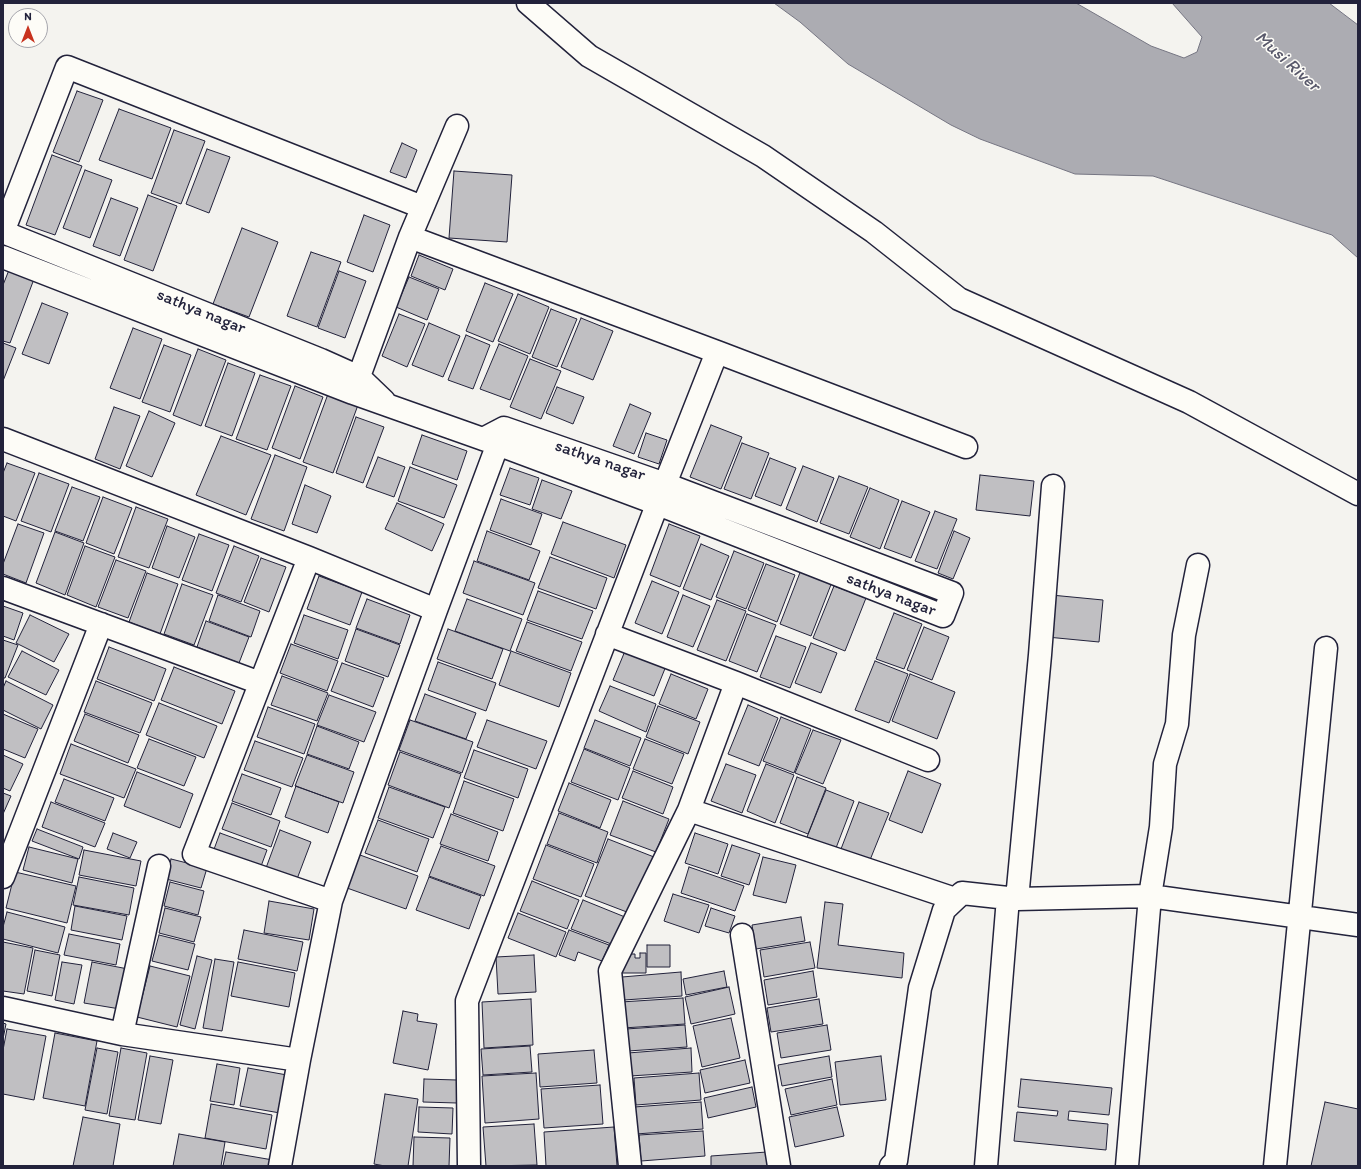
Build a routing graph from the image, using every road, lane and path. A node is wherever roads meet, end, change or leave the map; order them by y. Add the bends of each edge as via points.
1 (528, 3) edge
2 (457, 126) dead end
3 (422, 207) junction
4 (3, 232) edge
5 (410, 237) junction
6 (3, 257) edge
7 (717, 352) junction
8 (356, 385) junction
9 (495, 437) junction
10 (3, 439) edge
11 (966, 447) dead end
12 (665, 484) junction
13 (1053, 486) dead end
14 (1358, 494) edge
15 (658, 504) junction
16 (309, 558) junction
17 (1198, 565) dead end
18 (3, 588) edge
19 (436, 610) junction
20 (101, 624) junction
21 (607, 634) junction
22 (1326, 648) dead end
23 (736, 683) junction
24 (260, 684) junction
25 (928, 760) dead end
26 (689, 810) junction
27 (159, 866) dead end
28 (3, 877) edge
29 (1150, 896) junction
30 (1012, 898) junction
31 (955, 899) junction
32 (331, 901) junction
33 (1300, 917) junction
34 (1358, 925) edge
35 (742, 936) dead end
36 (3, 1008) edge
37 (122, 1034) junction
38 (300, 1060) junction
39 (280, 1166) edge
40 (469, 1166) edge
41 (630, 1166) edge
42 (779, 1166) edge
43 (891, 1166) edge
44 (986, 1166) edge
45 (1127, 1166) edge
46 (1276, 1166) edge

1 - 14 street via 589,56 763,156 874,232 959,299 1189,402
2 - 3 street
3 - 4 street via 67,67
3 - 5 street
4 - 8 street, sathya nagar via 321,360
5 - 7 street
5 - 8 street
6 - 8 street, sathya nagar
7 - 11 street
7 - 12 street
8 - 9 street, sathya nagar via 390,406
9 - 12 street, sathya nagar
9 - 15 street, sathya nagar
9 - 19 street
10 - 16 street
12 - 15 street
12 - 15 street, sathya nagar via 952,592 943,616
13 - 30 street via 1040,655
15 - 21 street
16 - 19 street
16 - 24 street
17 - 29 street via 1184,635 1177,724 1165,764 1162,827
18 - 20 street
19 - 32 street
20 - 24 street
20 - 28 street
21 - 23 street
21 - 40 street via 467,1001
22 - 33 street
23 - 25 street
23 - 26 street
24 - 32 street via 194,854
26 - 31 street
26 - 41 street via 610,971
27 - 37 street
29 - 30 street
29 - 33 street
29 - 45 street
30 - 31 street via 962,893
30 - 44 street
31 - 43 street via 944,910 920,988 896,1161
32 - 38 street
33 - 34 street
33 - 46 street
35 - 42 street
36 - 37 street
37 - 38 street
38 - 39 street

